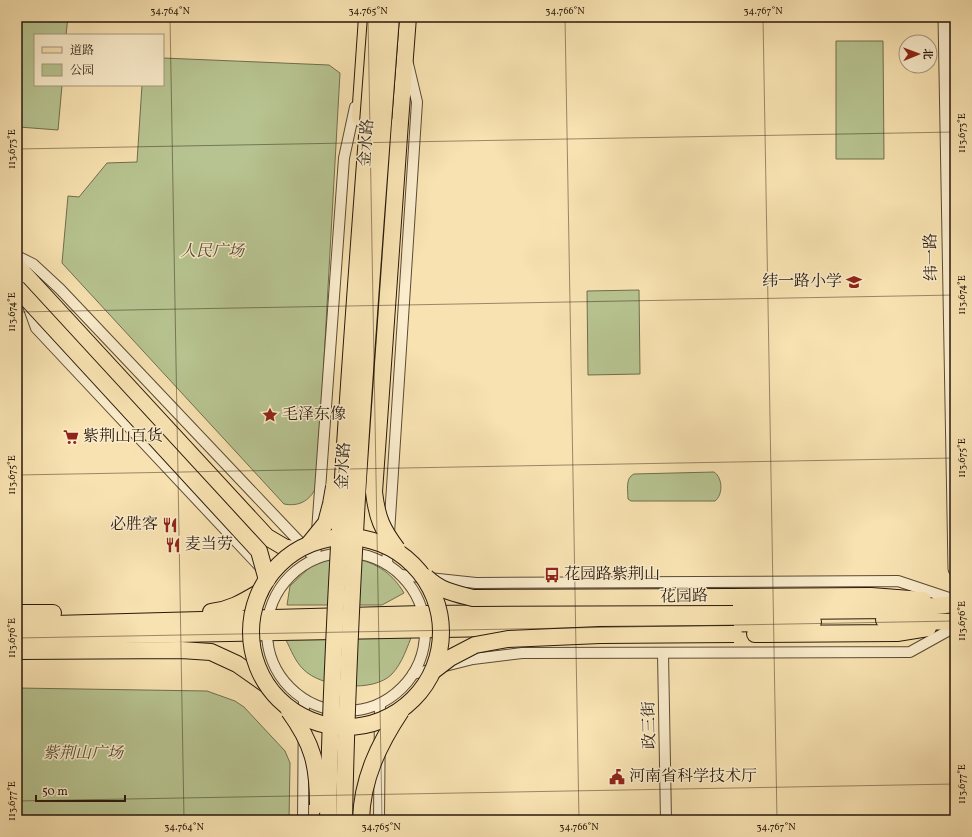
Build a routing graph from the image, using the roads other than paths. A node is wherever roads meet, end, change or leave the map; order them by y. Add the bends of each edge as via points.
1 (367, 17) edge
2 (376, 17) edge
3 (391, 17) edge
4 (408, 17) edge
5 (945, 17) edge
6 (406, 53) junction
7 (364, 68) junction
8 (17, 256) edge
9 (17, 266) edge
10 (20, 291) edge
11 (303, 547) junction
12 (400, 554) junction
13 (315, 559) junction
14 (387, 564) junction
15 (955, 569) edge
16 (421, 573) junction
17 (401, 575) junction
18 (263, 586) junction
19 (280, 588) junction
20 (955, 602) edge
21 (17, 613) edge
22 (424, 622) junction
23 (955, 623) edge
24 (17, 625) edge
25 (268, 626) junction
26 (955, 627) edge
27 (17, 637) edge
28 (17, 651) edge
29 (663, 653) junction
30 (433, 671) junction
31 (413, 674) junction
32 (267, 684) junction
33 (304, 700) junction
34 (380, 704) junction
35 (285, 705) junction
36 (402, 709) junction
37 (303, 820) edge
38 (318, 820) edge
39 (328, 820) edge
40 (344, 820) edge
41 (361, 820) edge
42 (379, 820) edge
43 (666, 820) edge

1 - 7 main road
2 - 39 main road, 金水路, bridge via 339,553
3 - 40 main road, 金水路, bridge via 352,577
4 - 6 main road
5 - 15 street, 纬一路
6 - 12 main road, bridge via 374,492 382,530
6 - 14 street via 417,102
7 - 11 main road, bridge via 336,468 326,524
7 - 13 street via 344,158
8 - 13 street via 33,264 60,289
9 - 11 main road via 267,537 284,547
10 - 18 main road, bridge via 259,551
10 - 19 street via 36,328
11 - 12 main road, bridge via 329,538 350,536 377,542
11 - 18 main road, bridge via 280,564
12 - 16 main road, bridge
13 - 14 street via 349,552 372,557
13 - 19 street via 295,571
14 - 17 street
16 - 20 main road, 花园路, bridge via 438,587 473,598 871,596
16 - 30 main road, bridge via 434,595 440,620 440,646
17 - 20 street via 476,583 898,581
17 - 22 street via 414,592
18 - 21 main road via 239,605 210,612
18 - 32 main road, bridge via 252,619 251,633 255,660
19 - 25 street via 274,599
20 - 22 main road via 896,610
22 - 23 main road via 889,620
22 - 25 main road
22 - 31 street via 422,654
23 - 30 main road, bridge via 898,633 600,635 508,639 475,645 450,658
24 - 25 main road
25 - 27 main road
25 - 33 street via 270,655 277,671 287,685
26 - 29 street via 910,652
28 - 32 main road via 211,652
29 - 31 street via 522,653 473,659
29 - 43 street, 政三街
30 - 36 main road, bridge via 419,693
31 - 34 street via 399,691
32 - 35 main road, bridge
33 - 34 street via 336,711 359,710
33 - 37 street
34 - 42 street
35 - 36 main road, bridge via 308,719 348,727 375,723
35 - 38 main road, bridge via 303,731 315,762 318,778
36 - 41 main road, bridge via 383,739 372,764 366,784

